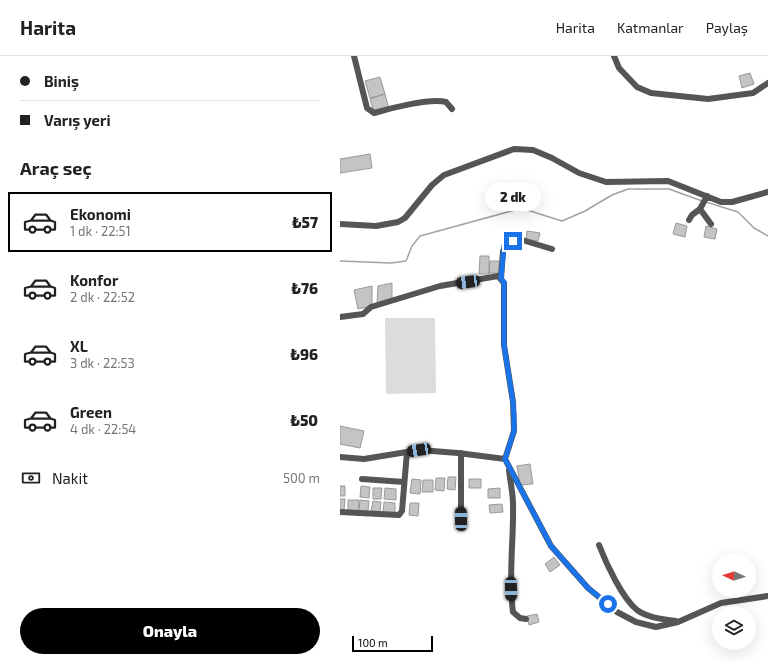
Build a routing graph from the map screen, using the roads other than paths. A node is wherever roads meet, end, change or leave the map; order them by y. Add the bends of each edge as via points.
1 (354, 56) edge
2 (614, 56) edge
3 (768, 83) edge
4 (452, 109) dead end
5 (768, 192) edge
6 (707, 196) junction
7 (700, 209) junction
8 (689, 220) dead end
9 (340, 224) edge
10 (711, 224) dead end
11 (552, 249) dead end
12 (501, 279) junction
13 (340, 317) edge
14 (407, 452) junction
15 (461, 453) junction
16 (340, 457) edge
17 (507, 462) junction
18 (362, 479) dead end
19 (404, 482) junction
20 (340, 512) edge
21 (461, 519) dead end
22 (600, 545) dead end
23 (768, 596) edge
24 (526, 619) dead end
25 (678, 622) junction

1 - 4 street via 366,108 369,111 374,113 435,101 446,102
2 - 3 street via 619,68 637,87 651,93 708,99 753,93
5 - 6 street via 732,202 721,202
6 - 7 street
6 - 9 street via 668,181 606,182 579,173 533,150 514,149 444,174 405,218 398,222 376,226
7 - 8 street
7 - 10 street
11 - 12 street via 522,240 507,243 502,251
12 - 13 street via 498,276 440,286 371,308 363,314
12 - 17 street via 504,282 504,345 513,402 514,431
14 - 15 street via 419,450
14 - 16 street via 364,459
14 - 19 street
15 - 17 street
15 - 21 street
17 - 24 street via 513,503 511,603 513,612
17 - 25 street via 551,546 588,588 617,612 636,622 656,627
18 - 19 street
19 - 20 street via 402,511 399,515
22 - 25 street via 622,591 637,609 653,617
23 - 25 street via 721,603

